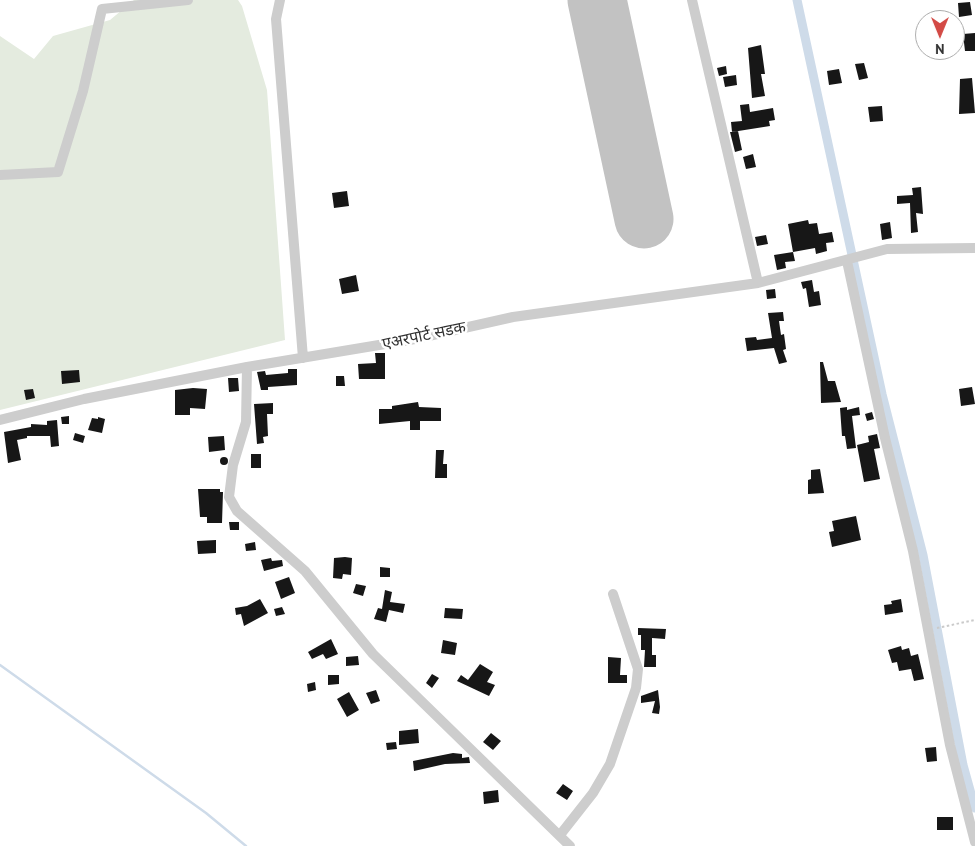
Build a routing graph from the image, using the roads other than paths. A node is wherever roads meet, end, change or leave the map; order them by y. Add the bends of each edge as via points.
1 (188, 0) edge
2 (280, 0) edge
3 (692, 0) edge
4 (0, 175) edge
5 (975, 248) edge
6 (852, 260) junction
7 (758, 283) junction
8 (303, 358) junction
9 (247, 366) junction
10 (0, 420) edge
11 (613, 594) dead end
12 (560, 835) junction
13 (975, 842) edge
14 (570, 846) edge

1 - 4 street via 102,9 83,91 58,172
2 - 8 street via 276,20
3 - 7 street
5 - 6 street, एअरपोर्ट सडक via 887,249
6 - 7 street, एअरपोर्ट सडक
6 - 13 street via 885,438 913,551 950,745
7 - 8 street, एअरपोर्ट सडक via 513,317 415,339
8 - 9 street, एअरपोर्ट सडक
9 - 10 street, एअरपोर्ट सडक via 84,399
9 - 12 street via 246,422 233,465 229,497 236,512 306,571 373,654
11 - 12 street via 638,669 636,688 610,764 593,793
12 - 14 street

